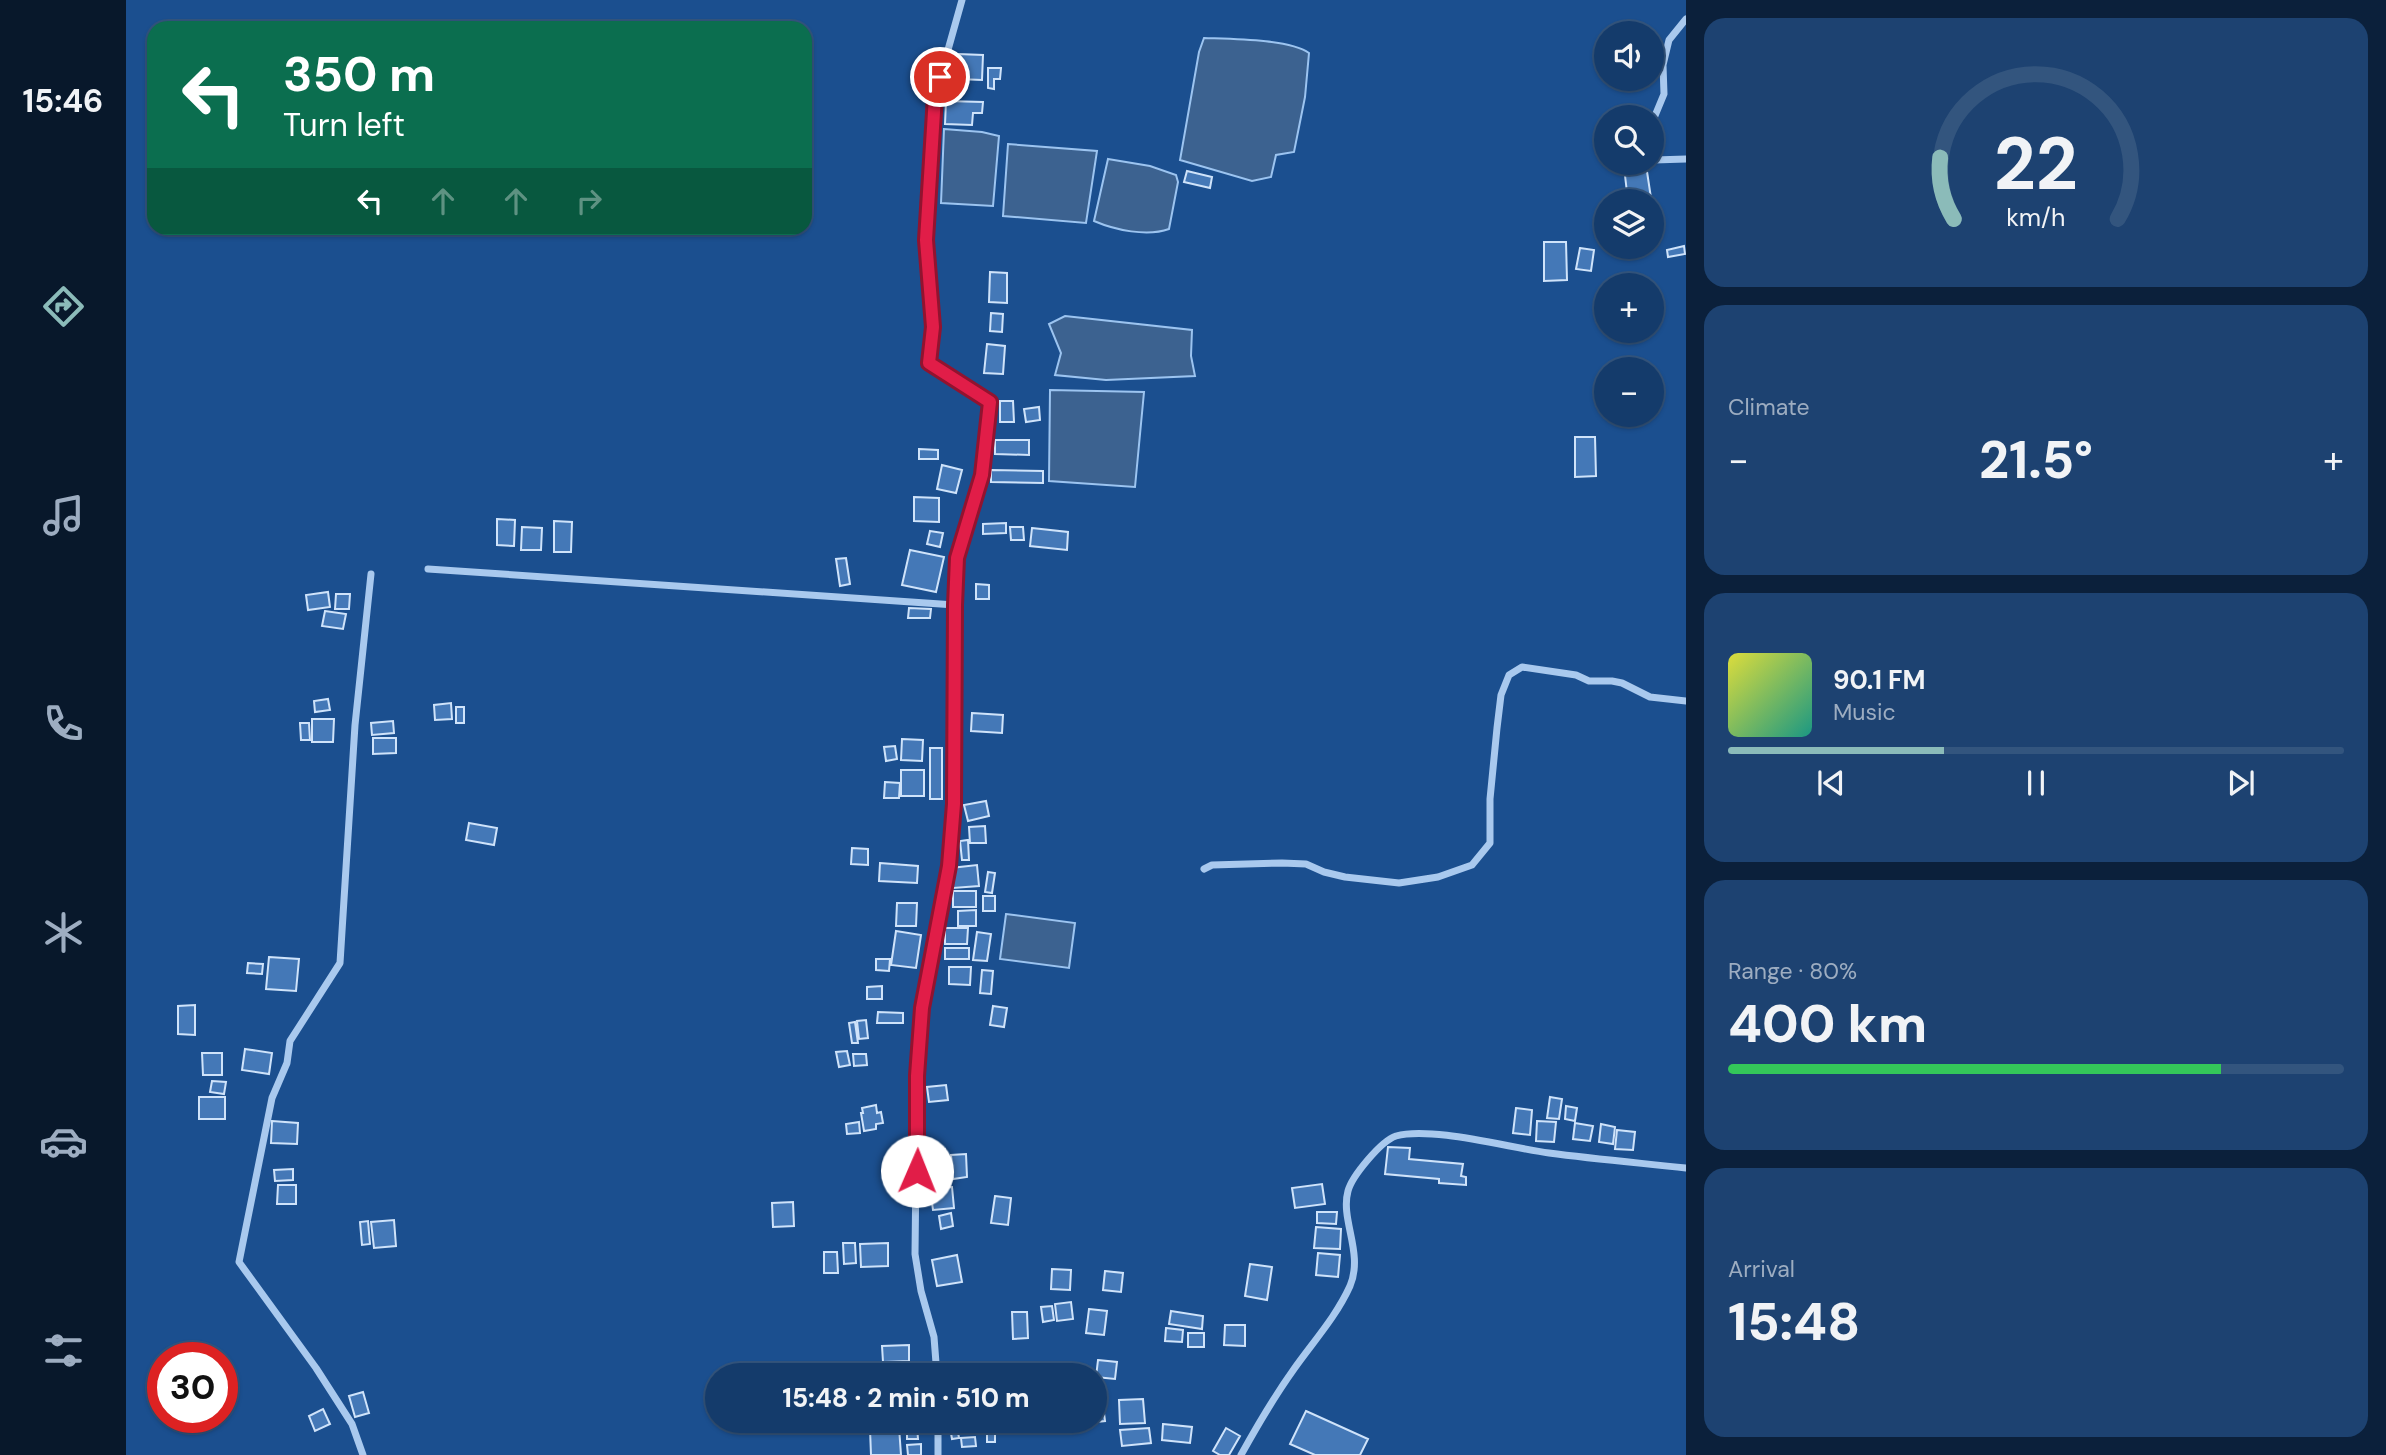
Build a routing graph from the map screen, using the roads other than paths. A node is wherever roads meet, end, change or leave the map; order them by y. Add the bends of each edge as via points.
1 (962, 0) edge
2 (1686, 19) edge
3 (1659, 105) edge
4 (1686, 159) edge
5 (1664, 160) edge
6 (428, 569) dead end
7 (371, 574) dead end
8 (955, 605) junction
9 (1686, 701) edge
10 (1204, 869) dead end
11 (1686, 1168) edge
12 (936, 1363) edge
13 (938, 1433) edge
14 (363, 1455) edge
15 (938, 1455) edge
16 (1241, 1455) edge

1 - 8 street via 935,96 926,240 933,327 929,363 990,402 982,475 957,558
2 - 3 street via 1669,40
4 - 5 street
6 - 8 street
7 - 14 street via 355,725 340,963 289,1041 287,1063 272,1098 239,1262 352,1424
8 - 12 street via 954,804 949,866 922,1008 917,1076 915,1254
9 - 10 street via 1650,697 1622,683 1522,667 1509,675 1500,695 1490,843 1472,865 1438,877 1399,883 1345,877 1294,863
11 - 16 street via 1553,1154 1421,1133 1395,1137 1375,1151 1348,1190 1355,1259 1351,1283
13 - 15 street

